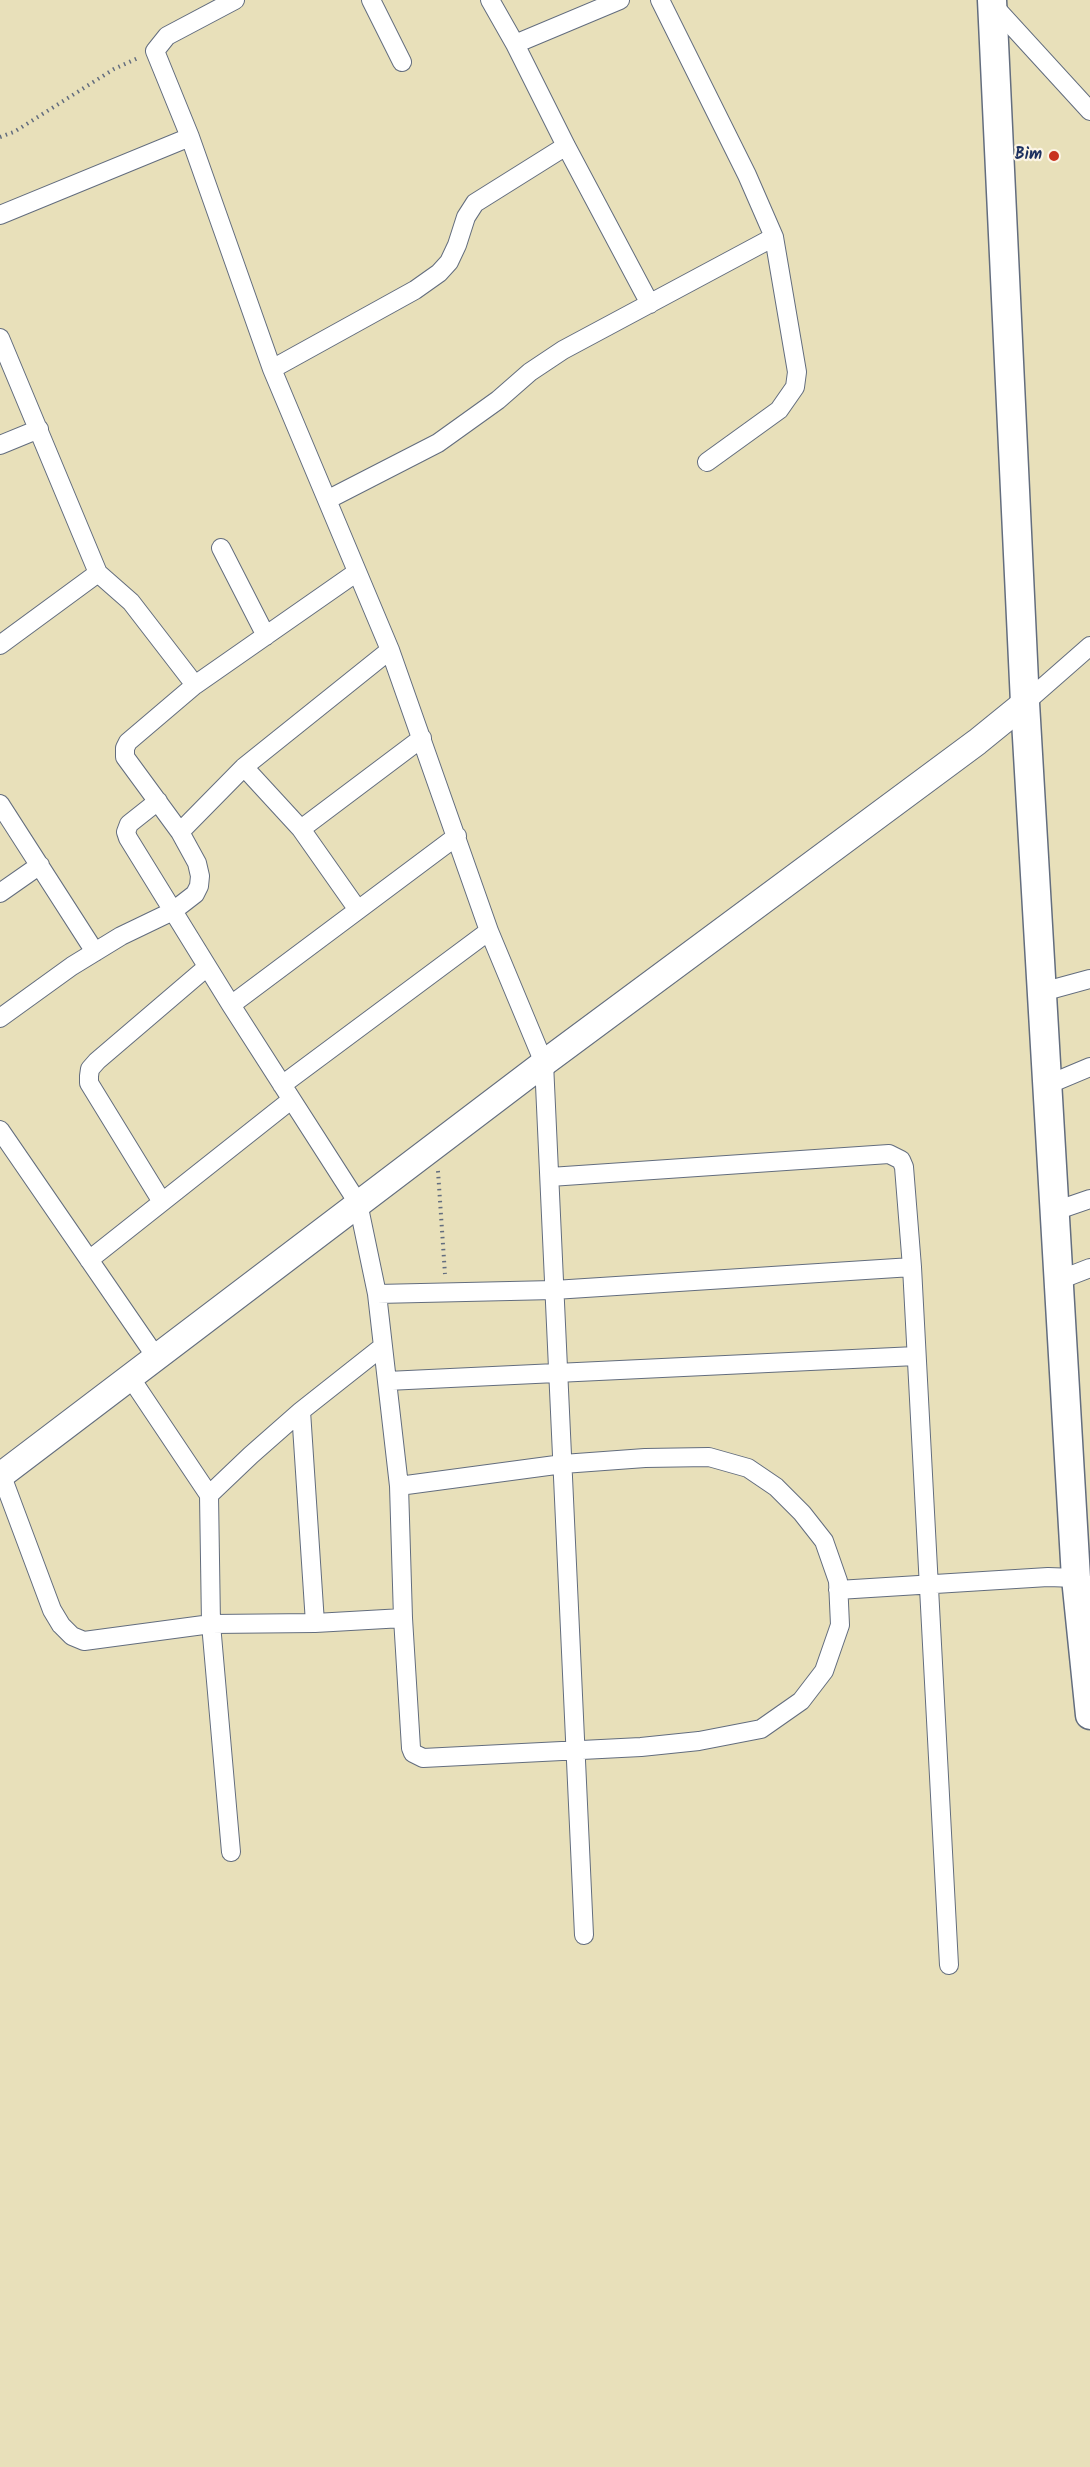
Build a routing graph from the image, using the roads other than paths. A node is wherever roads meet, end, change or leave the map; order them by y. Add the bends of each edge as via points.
1 (371, 0) edge
2 (490, 0) edge
3 (620, 0) edge
4 (660, 0) edge
5 (224, 2) edge
6 (993, 3) edge
7 (515, 44) junction
8 (402, 62) dead end
9 (1090, 111) edge
10 (190, 137) junction
11 (566, 147) junction
12 (0, 215) edge
13 (774, 237) junction
14 (650, 304) junction
15 (0, 338) edge
16 (272, 369) junction
17 (39, 429) junction
18 (0, 444) edge
19 (706, 462) dead end
20 (327, 500) junction
21 (221, 548) dead end
22 (357, 572) junction
23 (98, 573) junction
24 (266, 636) junction
25 (0, 645) edge
26 (1090, 646) edge
27 (390, 650) junction
28 (195, 685) junction
29 (1025, 703) junction
30 (422, 738) junction
31 (244, 767) junction
32 (158, 801) junction
33 (0, 804) edge
34 (301, 829) junction
35 (180, 832) junction
36 (457, 836) junction
37 (40, 866) junction
38 (0, 893) edge
39 (358, 910) junction
40 (173, 911) junction
41 (489, 931) junction
42 (95, 952) junction
43 (207, 968) junction
44 (1090, 979) edge
45 (1042, 992) junction
46 (231, 1005) junction
47 (0, 1018) edge
48 (544, 1062) junction
49 (1090, 1067) edge
50 (1047, 1085) junction
51 (287, 1092) junction
52 (0, 1130) edge
53 (550, 1177) junction
54 (1090, 1199) edge
55 (162, 1202) junction
56 (358, 1203) junction
57 (1055, 1211) junction
58 (89, 1260) junction
59 (912, 1266) junction
60 (1090, 1268) edge
61 (1059, 1280) junction
62 (554, 1290) junction
63 (376, 1294) junction
64 (382, 1347) junction
65 (916, 1356) junction
66 (156, 1357) junction
67 (558, 1374) junction
68 (130, 1377) junction
69 (387, 1381) junction
70 (301, 1412) junction
71 (563, 1464) junction
72 (1, 1474) edge
73 (399, 1486) junction
74 (209, 1495) junction
75 (1081, 1505) edge
76 (1076, 1578) junction
77 (929, 1583) junction
78 (838, 1590) junction
79 (403, 1618) junction
80 (315, 1623) junction
81 (211, 1624) junction
82 (1090, 1715) edge
83 (576, 1749) junction
84 (231, 1852) dead end
85 (584, 1935) dead end
86 (949, 1965) dead end

1 - 8 street
2 - 7 street
3 - 7 street
4 - 13 street
5 - 10 street via 167,36 155,51
6 - 9 street
6 - 29 main road
7 - 11 street
10 - 12 street
10 - 16 street
11 - 14 street
11 - 16 street via 475,203 449,262 439,273
13 - 14 street
13 - 19 street via 797,372 795,387 779,410
14 - 20 street via 563,350 438,443
15 - 17 street
16 - 20 street
17 - 18 street
17 - 23 street
20 - 22 street
21 - 24 street
22 - 24 street
22 - 27 street
23 - 25 street
23 - 28 street via 132,602
24 - 28 street
26 - 29 street
27 - 30 street
27 - 31 street
28 - 32 street via 125,748 125,757
29 - 45 main road
29 - 48 street
30 - 34 street
30 - 36 street
31 - 34 street
31 - 35 street
32 - 35 street
32 - 40 street via 129,824 126,832
33 - 37 street
34 - 39 street
35 - 40 street via 200,876 195,894
36 - 39 street
36 - 41 street
37 - 38 street
37 - 42 street
39 - 46 street
40 - 42 street
40 - 43 street
41 - 48 street
41 - 51 street
42 - 47 street
43 - 46 street
43 - 55 street via 97,1061 88,1076
44 - 45 street
45 - 50 main road
46 - 51 street
48 - 53 street
48 - 56 street
49 - 50 street
50 - 57 main road
51 - 55 street
51 - 56 street
52 - 58 street
53 - 59 street via 888,1154 896,1156 904,1167
53 - 62 street
54 - 57 street
55 - 58 street
56 - 63 street
56 - 66 street
57 - 61 main road
58 - 66 street
59 - 62 street
59 - 65 street
60 - 61 street
61 - 75 main road
62 - 63 street
62 - 67 street
63 - 64 street
64 - 69 street
64 - 70 street
65 - 67 street
65 - 77 street
66 - 68 street
67 - 69 street
67 - 71 street
68 - 72 street
68 - 74 street
69 - 73 street
70 - 74 street
70 - 80 street
71 - 73 street
71 - 78 street via 709,1458 748,1468 776,1487 824,1541
71 - 83 street
72 - 81 street via 52,1610 72,1636 84,1641
73 - 79 street
74 - 81 street
75 - 76 main road
76 - 77 street
76 - 82 main road
77 - 78 street
77 - 86 street
78 - 83 street via 840,1625 824,1671 801,1701 761,1729 699,1741
79 - 80 street
79 - 83 street via 413,1753 423,1758
80 - 81 street
81 - 84 street
83 - 85 street

